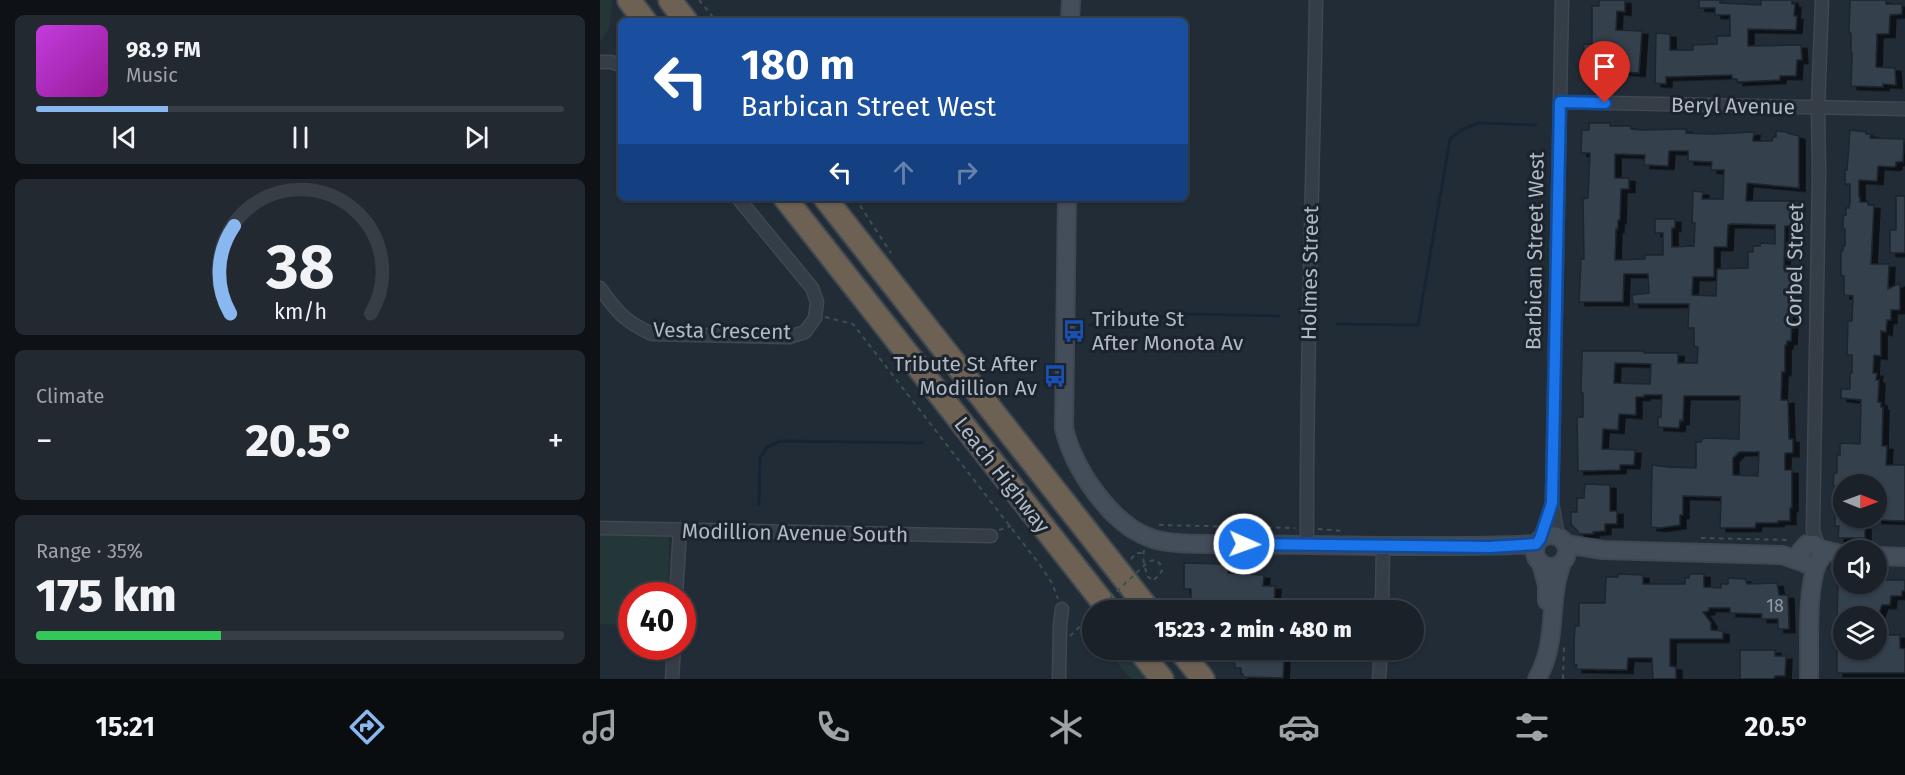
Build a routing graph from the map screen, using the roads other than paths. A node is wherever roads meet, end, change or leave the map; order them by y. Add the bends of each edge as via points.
1 (628, 0) edge
2 (670, 0) edge
3 (1071, 0) edge
4 (1316, 0) edge
5 (1562, 0) edge
6 (1822, 0) edge
7 (643, 18) edge
8 (684, 18) edge
9 (1071, 18) edge
10 (600, 62) edge
11 (618, 64) edge
12 (1560, 102) junction
13 (1818, 107) junction
14 (1905, 109) edge
15 (740, 201) edge
16 (786, 201) edge
17 (827, 201) edge
18 (1067, 201) edge
19 (600, 288) edge
20 (1552, 503) junction
21 (600, 528) edge
22 (680, 530) junction
23 (992, 534) road end
24 (1306, 546) junction
25 (1383, 546) junction
26 (1563, 550) junction
27 (1538, 551) junction
28 (1811, 552) junction
29 (1833, 555) edge
30 (1887, 556) edge
31 (1905, 557) edge
32 (677, 582) edge
33 (1101, 600) edge
34 (1141, 600) edge
35 (1382, 600) edge
36 (1062, 609) road end
37 (673, 660) edge
38 (1147, 660) edge
39 (1188, 660) edge
40 (1380, 660) edge
41 (672, 679) edge
42 (1059, 679) edge
43 (1162, 679) edge
44 (1203, 679) edge
45 (1378, 679) edge
46 (1528, 679) edge
47 (1537, 679) edge
48 (1809, 679) edge

1 - 7 highway
2 - 8 highway
3 - 9 street
4 - 24 street, Holmes Street
5 - 12 street, Barbican Street West
6 - 13 street, Corbel Street
10 - 11 street
12 - 13 street, Beryl Avenue
12 - 20 street, Barbican Street West
13 - 14 street, Beryl Avenue
13 - 28 street, Corbel Street via 1820,173
15 - 19 street, Vesta Crescent via 812,288 817,302 815,315 805,332 789,337 652,334 618,314
16 - 33 highway, Leach Highway
17 - 34 highway, Leach Highway
18 - 24 street via 1064,428 1074,459 1096,492 1117,517 1148,538
20 - 26 street, Barbican Street West
20 - 27 street, Barbican Street West
21 - 22 street, Modillion Avenue South
22 - 23 street, Modillion Avenue South
22 - 32 street
24 - 25 street
25 - 27 street
25 - 35 street
26 - 27 street via 1549,535
26 - 27 street via 1554,566 1545,566
26 - 28 street via 1782,555
26 - 47 street via 1551,640
27 - 46 street via 1547,586 1545,628 1541,650
28 - 29 street
28 - 48 street, Corbel Street via 1814,572
30 - 31 street
36 - 42 street
37 - 41 street
38 - 43 highway
39 - 44 highway
40 - 45 street

